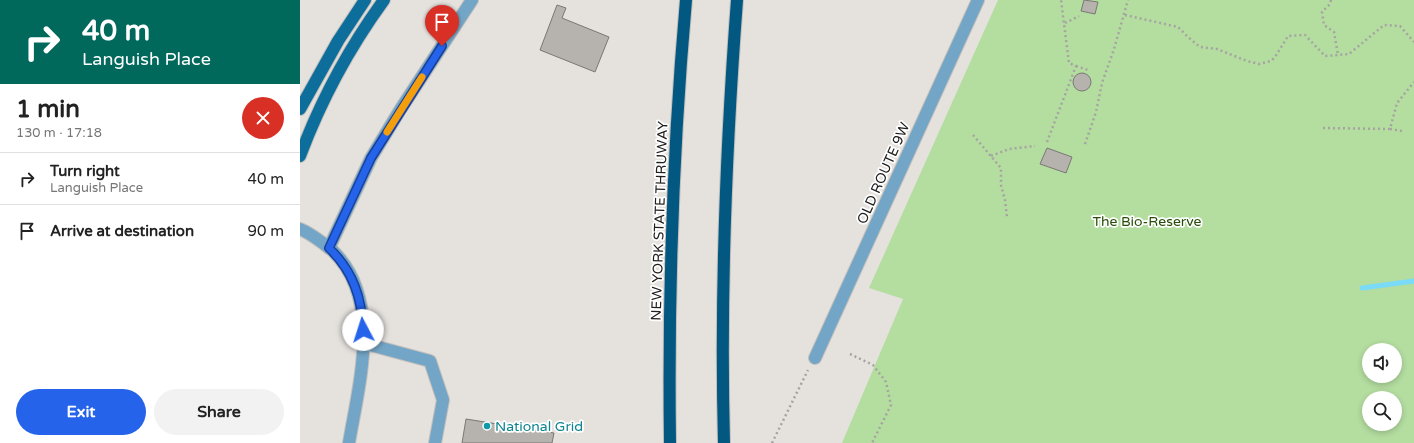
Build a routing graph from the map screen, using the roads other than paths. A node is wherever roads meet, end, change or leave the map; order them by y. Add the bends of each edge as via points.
1 (365, 0) edge
2 (384, 0) edge
3 (472, 0) edge
4 (686, 0) edge
5 (737, 0) edge
6 (978, 0) edge
7 (300, 109) edge
8 (300, 156) edge
9 (300, 230) edge
10 (329, 248) junction
11 (363, 343) junction
12 (815, 358) road end
13 (349, 443) edge
14 (435, 443) edge
15 (670, 443) edge
16 (724, 443) edge

1 - 7 main road via 338,41
2 - 8 main road via 365,25 338,72
3 - 10 street via 371,158
4 - 15 highway, NEW YORK STATE THRUWAY via 672,231
5 - 16 highway via 724,225
6 - 12 street, OLD ROUTE 9W
9 - 10 street
10 - 11 street via 343,263 355,284 363,318
11 - 13 street
11 - 14 street via 430,361 443,400

